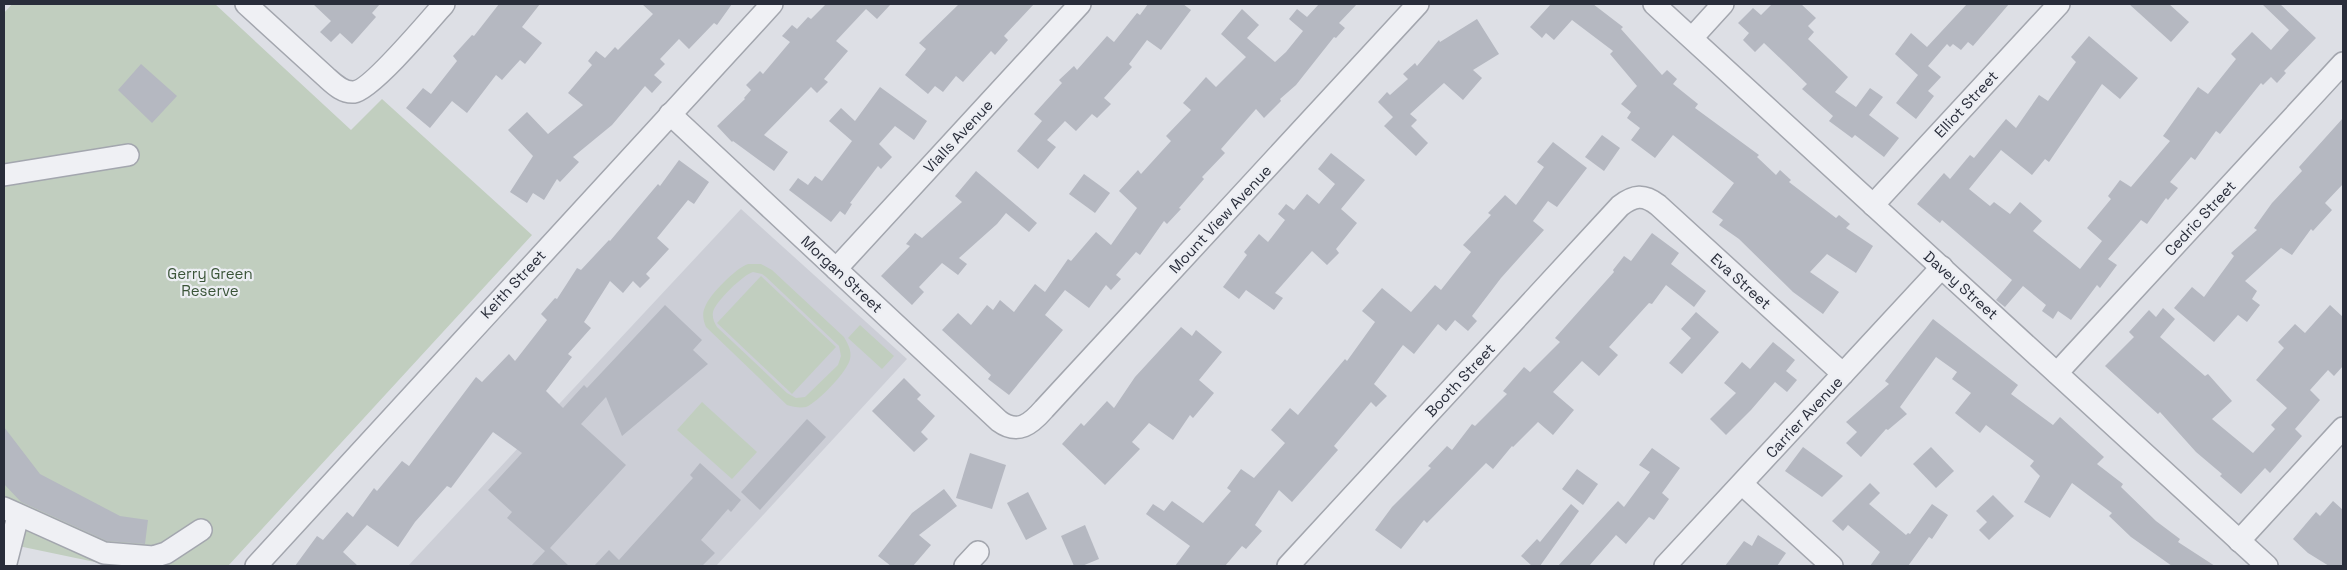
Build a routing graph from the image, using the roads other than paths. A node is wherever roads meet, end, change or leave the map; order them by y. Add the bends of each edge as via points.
1 (246, 4) edge
2 (444, 4) edge
3 (772, 4) edge
4 (1080, 4) edge
5 (1418, 4) edge
6 (1654, 4) edge
7 (1723, 4) edge
8 (2059, 4) edge
9 (1692, 38) junction
10 (2343, 63) edge
11 (670, 114) junction
12 (128, 155) dead end
13 (4, 175) edge
14 (1634, 197) joint
15 (1873, 205) junction
16 (1942, 267) junction
17 (836, 269) junction
18 (2057, 373) junction
19 (1843, 374) junction
20 (1016, 428) joint
21 (2343, 428) edge
22 (1742, 484) junction
23 (11, 512) edge
24 (201, 530) dead end
25 (2239, 541) junction
26 (11, 564) edge
27 (256, 566) edge
28 (1288, 566) edge
29 (1665, 566) edge
30 (1832, 566) edge
31 (2266, 566) edge

1 - 2 street via 324,76 345,91 352,92 365,87
3 - 11 street, Keith Street
4 - 17 street, Vialls Avenue
5 - 20 street, Mount View Avenue via 1044,410 1028,425
6 - 9 street, Davey Street
7 - 9 street
8 - 15 street, Elliot Street
9 - 15 street, Davey Street
10 - 18 street, Cedric Street
11 - 17 street, Morgan Street
11 - 27 street, Keith Street
12 - 13 street
14 - 19 street, Eva Street via 1642,196 1658,205
14 - 28 street, Booth Street via 1620,206
15 - 16 street, Davey Street
16 - 18 street, Davey Street
16 - 19 street, Carrier Avenue
17 - 20 street, Morgan Street via 999,421
18 - 25 street, Davey Street
19 - 22 street, Carrier Avenue
21 - 25 street
22 - 29 street, Carrier Avenue
22 - 30 street
23 - 24 street via 104,553 153,556 166,553
23 - 26 street
25 - 31 street, Davey Street

